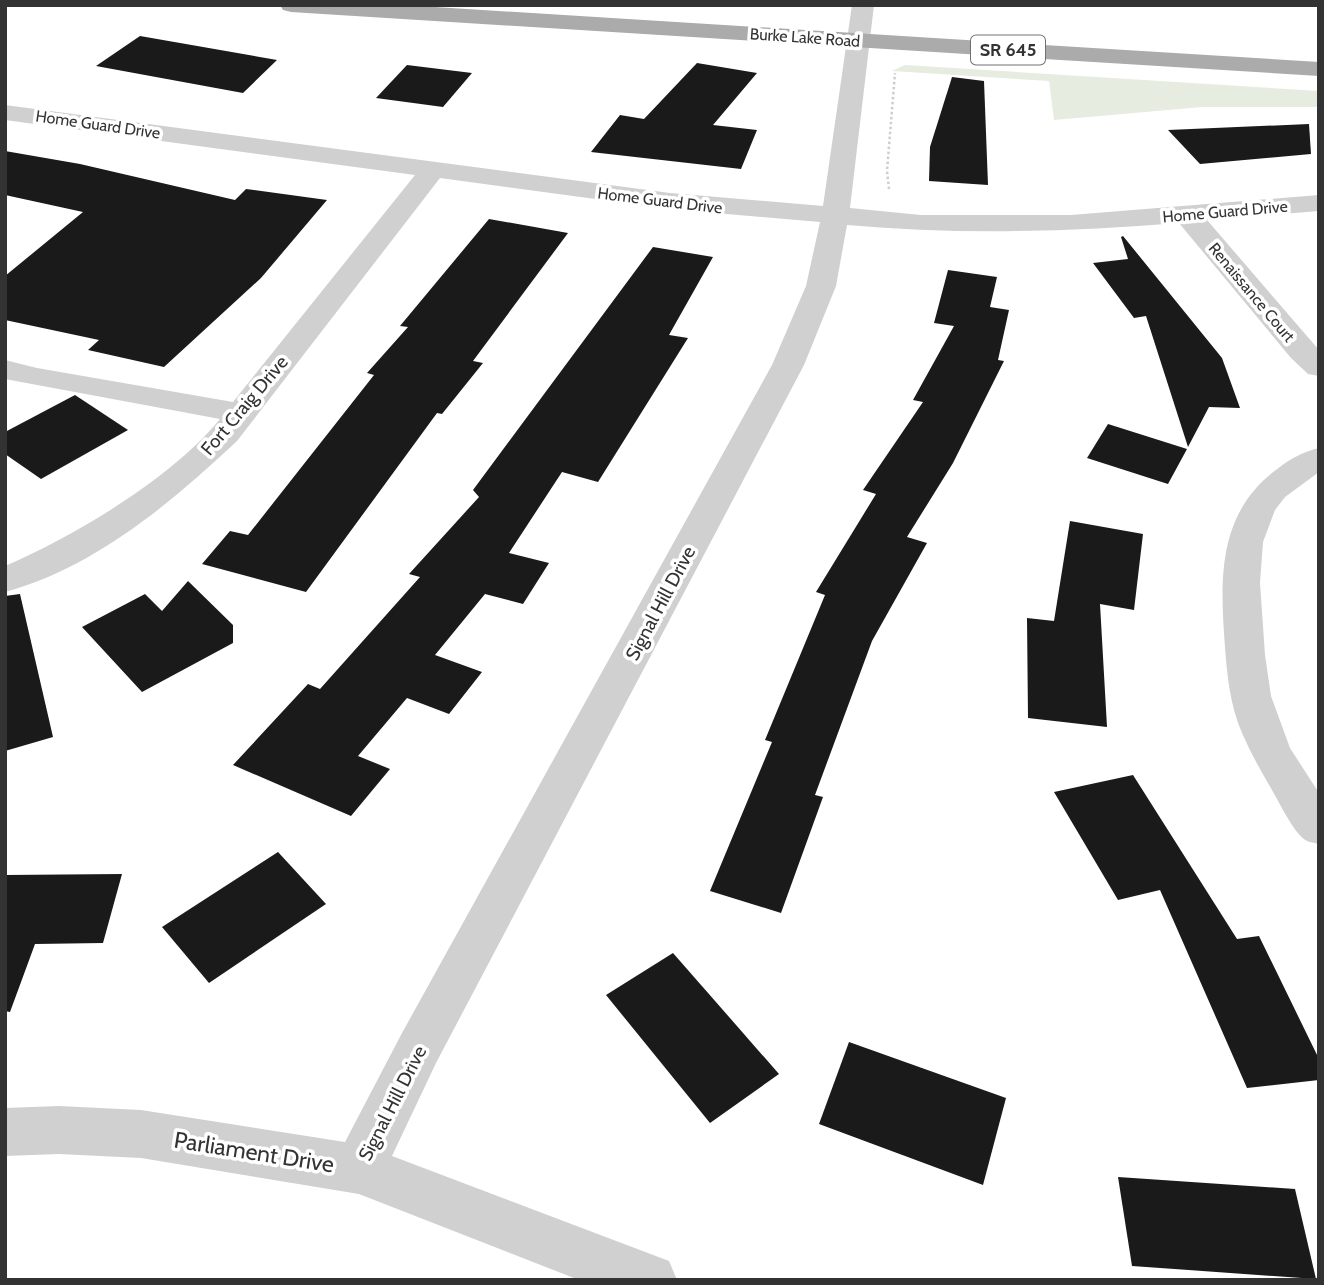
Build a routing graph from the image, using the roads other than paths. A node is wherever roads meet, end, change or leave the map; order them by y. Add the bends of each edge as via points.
1 (290, 5) edge
2 (862, 20) edge
3 (1106, 34) dead end
4 (1319, 47) edge
5 (1319, 69) edge
6 (5, 111) edge
7 (432, 171) junction
8 (1319, 202) edge
9 (1187, 215) junction
10 (835, 216) junction
11 (1319, 367) edge
12 (5, 369) edge
13 (242, 413) junction
14 (1319, 457) edge
15 (5, 580) edge
16 (1319, 827) edge
17 (5, 1132) edge
18 (359, 1169) junction
19 (650, 1280) edge

1 - 2 main road, Burke Lake Road / SR 645
2 - 5 main road, Burke Lake Road / SR 645
2 - 10 street, Signal Hill Drive
3 - 4 main road
6 - 7 street, Home Guard Drive
7 - 10 street, Home Guard Drive
7 - 13 street, Fort Craig Drive
8 - 9 street, Home Guard Drive
9 - 10 street, Home Guard Drive via 989,224
9 - 11 street, Renaissance Court
10 - 18 street, Signal Hill Drive via 821,286 788,365 419,1048
12 - 13 street
13 - 15 street, Fort Craig Drive via 185,473 122,520 79,546
14 - 16 street via 1278,483 1262,501 1244,539 1240,571 1251,699 1287,781
17 - 18 street, Parliament Drive via 141,1134
18 - 19 street, Parliament Drive

